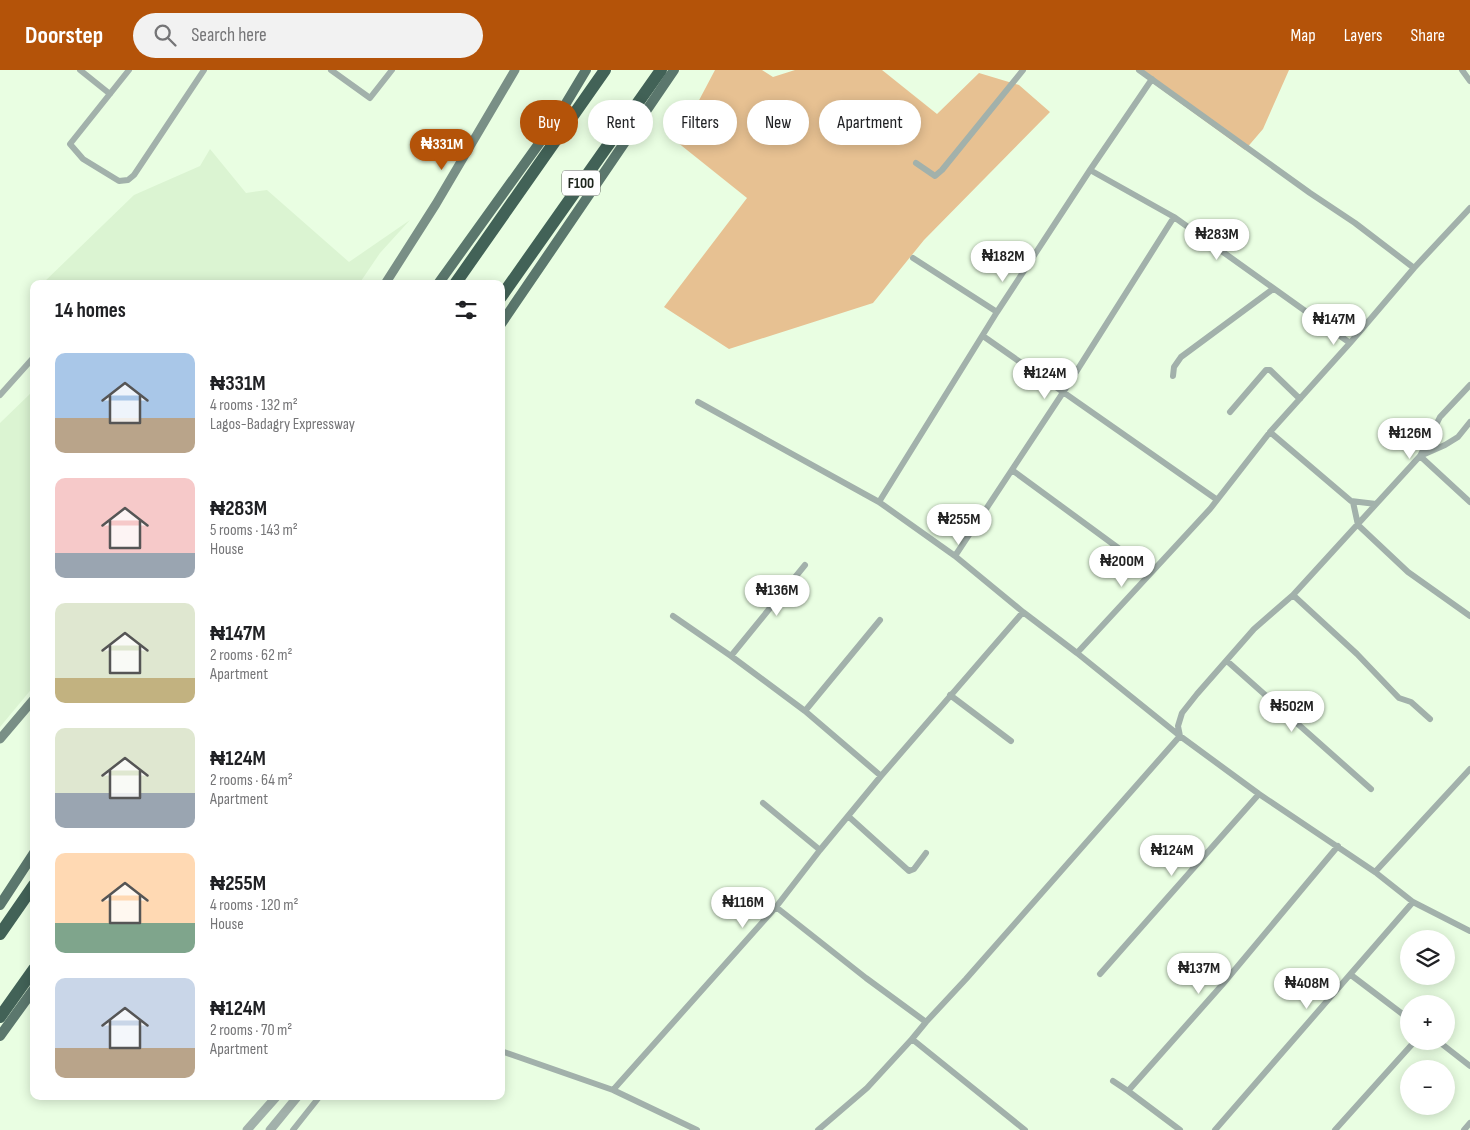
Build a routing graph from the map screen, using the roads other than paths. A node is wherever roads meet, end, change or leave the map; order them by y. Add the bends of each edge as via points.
1 (80, 70) edge
2 (129, 70) edge
3 (204, 70) edge
4 (331, 70) edge
5 (392, 70) edge
6 (515, 70) edge
7 (522, 70) edge
8 (586, 70) edge
9 (605, 70) edge
10 (661, 70) edge
11 (674, 70) edge
12 (1023, 70) edge
13 (1139, 70) edge
14 (1462, 70) edge
15 (1152, 79) junction
16 (1470, 81) edge
17 (110, 94) junction
18 (916, 162) dead end
19 (1090, 170) junction
20 (1470, 208) edge
21 (1174, 216) junction
22 (489, 236) junction
23 (535, 248) junction
24 (913, 258) dead end
25 (1414, 268) junction
26 (387, 280) edge
27 (395, 280) edge
28 (441, 280) edge
29 (454, 280) edge
30 (458, 280) edge
31 (1274, 289) junction
32 (505, 291) edge
33 (505, 295) edge
34 (997, 312) junction
35 (505, 318) edge
36 (982, 336) junction
37 (1350, 344) junction
38 (30, 361) edge
39 (1173, 376) dead end
40 (1470, 385) edge
41 (1064, 391) junction
42 (0, 395) edge
43 (1300, 399) junction
44 (698, 402) dead end
45 (1230, 412) dead end
46 (1470, 422) edge
47 (1270, 432) junction
48 (1420, 456) junction
49 (1012, 470) junction
50 (1216, 499) junction
51 (879, 502) junction
52 (1353, 502) junction
53 (1470, 502) edge
54 (1376, 504) junction
55 (1358, 525) junction
56 (954, 556) junction
57 (805, 564) dead end
58 (1152, 572) junction
59 (1293, 595) junction
60 (1023, 612) junction
61 (673, 616) dead end
62 (1470, 616) edge
63 (880, 620) dead end
64 (1077, 653) junction
65 (731, 656) junction
66 (1227, 661) junction
67 (950, 695) junction
68 (30, 704) edge
69 (30, 711) edge
70 (805, 711) junction
71 (1430, 719) dead end
72 (1180, 736) junction
73 (0, 739) edge
74 (1011, 741) dead end
75 (0, 746) edge
76 (1470, 769) edge
77 (881, 776) junction
78 (1371, 789) dead end
79 (1259, 794) junction
80 (764, 803) dead end
81 (848, 816) junction
82 (1338, 846) junction
83 (820, 850) junction
84 (926, 853) dead end
85 (30, 859) edge
86 (1375, 872) junction
87 (30, 890) edge
88 (1413, 902) junction
89 (0, 905) edge
90 (776, 907) junction
91 (1470, 931) edge
92 (0, 934) edge
93 (1100, 974) dead end
94 (30, 975) edge
95 (1351, 975) junction
96 (30, 995) edge
97 (1400, 1012) edge
98 (0, 1017) edge
99 (926, 1022) junction
100 (0, 1036) edge
101 (912, 1039) junction
102 (1406, 1050) edge
103 (1450, 1050) edge
104 (505, 1052) edge
105 (1470, 1066) edge
106 (1113, 1081) dead end
107 (613, 1090) junction
108 (1128, 1091) junction
109 (273, 1100) edge
110 (295, 1100) edge
111 (317, 1100) edge
112 (1470, 1123) edge
113 (247, 1130) edge
114 (270, 1130) edge
115 (293, 1130) edge
116 (697, 1130) edge
117 (818, 1130) edge
118 (1024, 1130) edge
119 (1180, 1130) edge
120 (1215, 1130) edge
121 (1335, 1130) edge
122 (1464, 1130) edge

1 - 17 street
2 - 17 street
3 - 17 street via 134,175 119,182 83,159 70,144
4 - 5 street via 370,98
6 - 26 main road via 436,204
7 - 27 main road
8 - 28 main road via 556,120
9 - 22 highway, F100
10 - 23 highway, F100
11 - 35 main road
12 - 18 street via 942,170 935,176
13 - 15 street
14 - 16 street
15 - 19 street
15 - 25 street
19 - 21 street
19 - 34 street
20 - 25 street
21 - 31 street
21 - 41 street
22 - 29 highway
22 - 30 highway, F100
23 - 32 highway, F100
23 - 33 highway
24 - 34 street
25 - 37 street
31 - 37 street
31 - 39 street via 1182,357 1174,367
34 - 36 street
36 - 41 street
36 - 51 street
37 - 43 street
38 - 42 street
40 - 48 street via 1440,417
41 - 49 street
41 - 50 street
43 - 45 street via 1270,370 1266,370
43 - 47 street
44 - 51 street
46 - 48 street via 1458,437
47 - 50 street
47 - 52 street
48 - 53 street
48 - 54 street
49 - 56 street
49 - 58 street
50 - 58 street
51 - 56 street
52 - 54 street
52 - 55 street
54 - 55 street
55 - 59 street
55 - 62 street via 1408,572
56 - 60 street
57 - 65 street
58 - 64 street
59 - 66 street via 1254,629
59 - 71 street via 1399,698 1411,702
60 - 64 street
60 - 67 street
61 - 65 street
63 - 70 street
64 - 72 street
65 - 70 street
66 - 72 street via 1182,713 1178,726
66 - 78 street
67 - 74 street
67 - 77 street
68 - 73 main road
69 - 75 main road
70 - 77 street
72 - 79 street
72 - 99 street
76 - 86 street
77 - 81 street
79 - 82 street
79 - 93 street
80 - 83 street
81 - 83 street
81 - 84 street via 909,870 914,869
82 - 86 street
82 - 108 street
83 - 90 street
85 - 89 main road
86 - 88 street
87 - 92 highway
88 - 91 street
88 - 95 street
90 - 99 street
90 - 107 street
94 - 98 highway
95 - 97 street
95 - 120 street
96 - 100 main road
99 - 101 street
101 - 117 street via 867,1088
101 - 118 street
102 - 121 street
103 - 105 street
104 - 107 street
106 - 108 street
107 - 116 street
108 - 119 street
109 - 113 street
110 - 114 street
111 - 115 street
112 - 122 street

